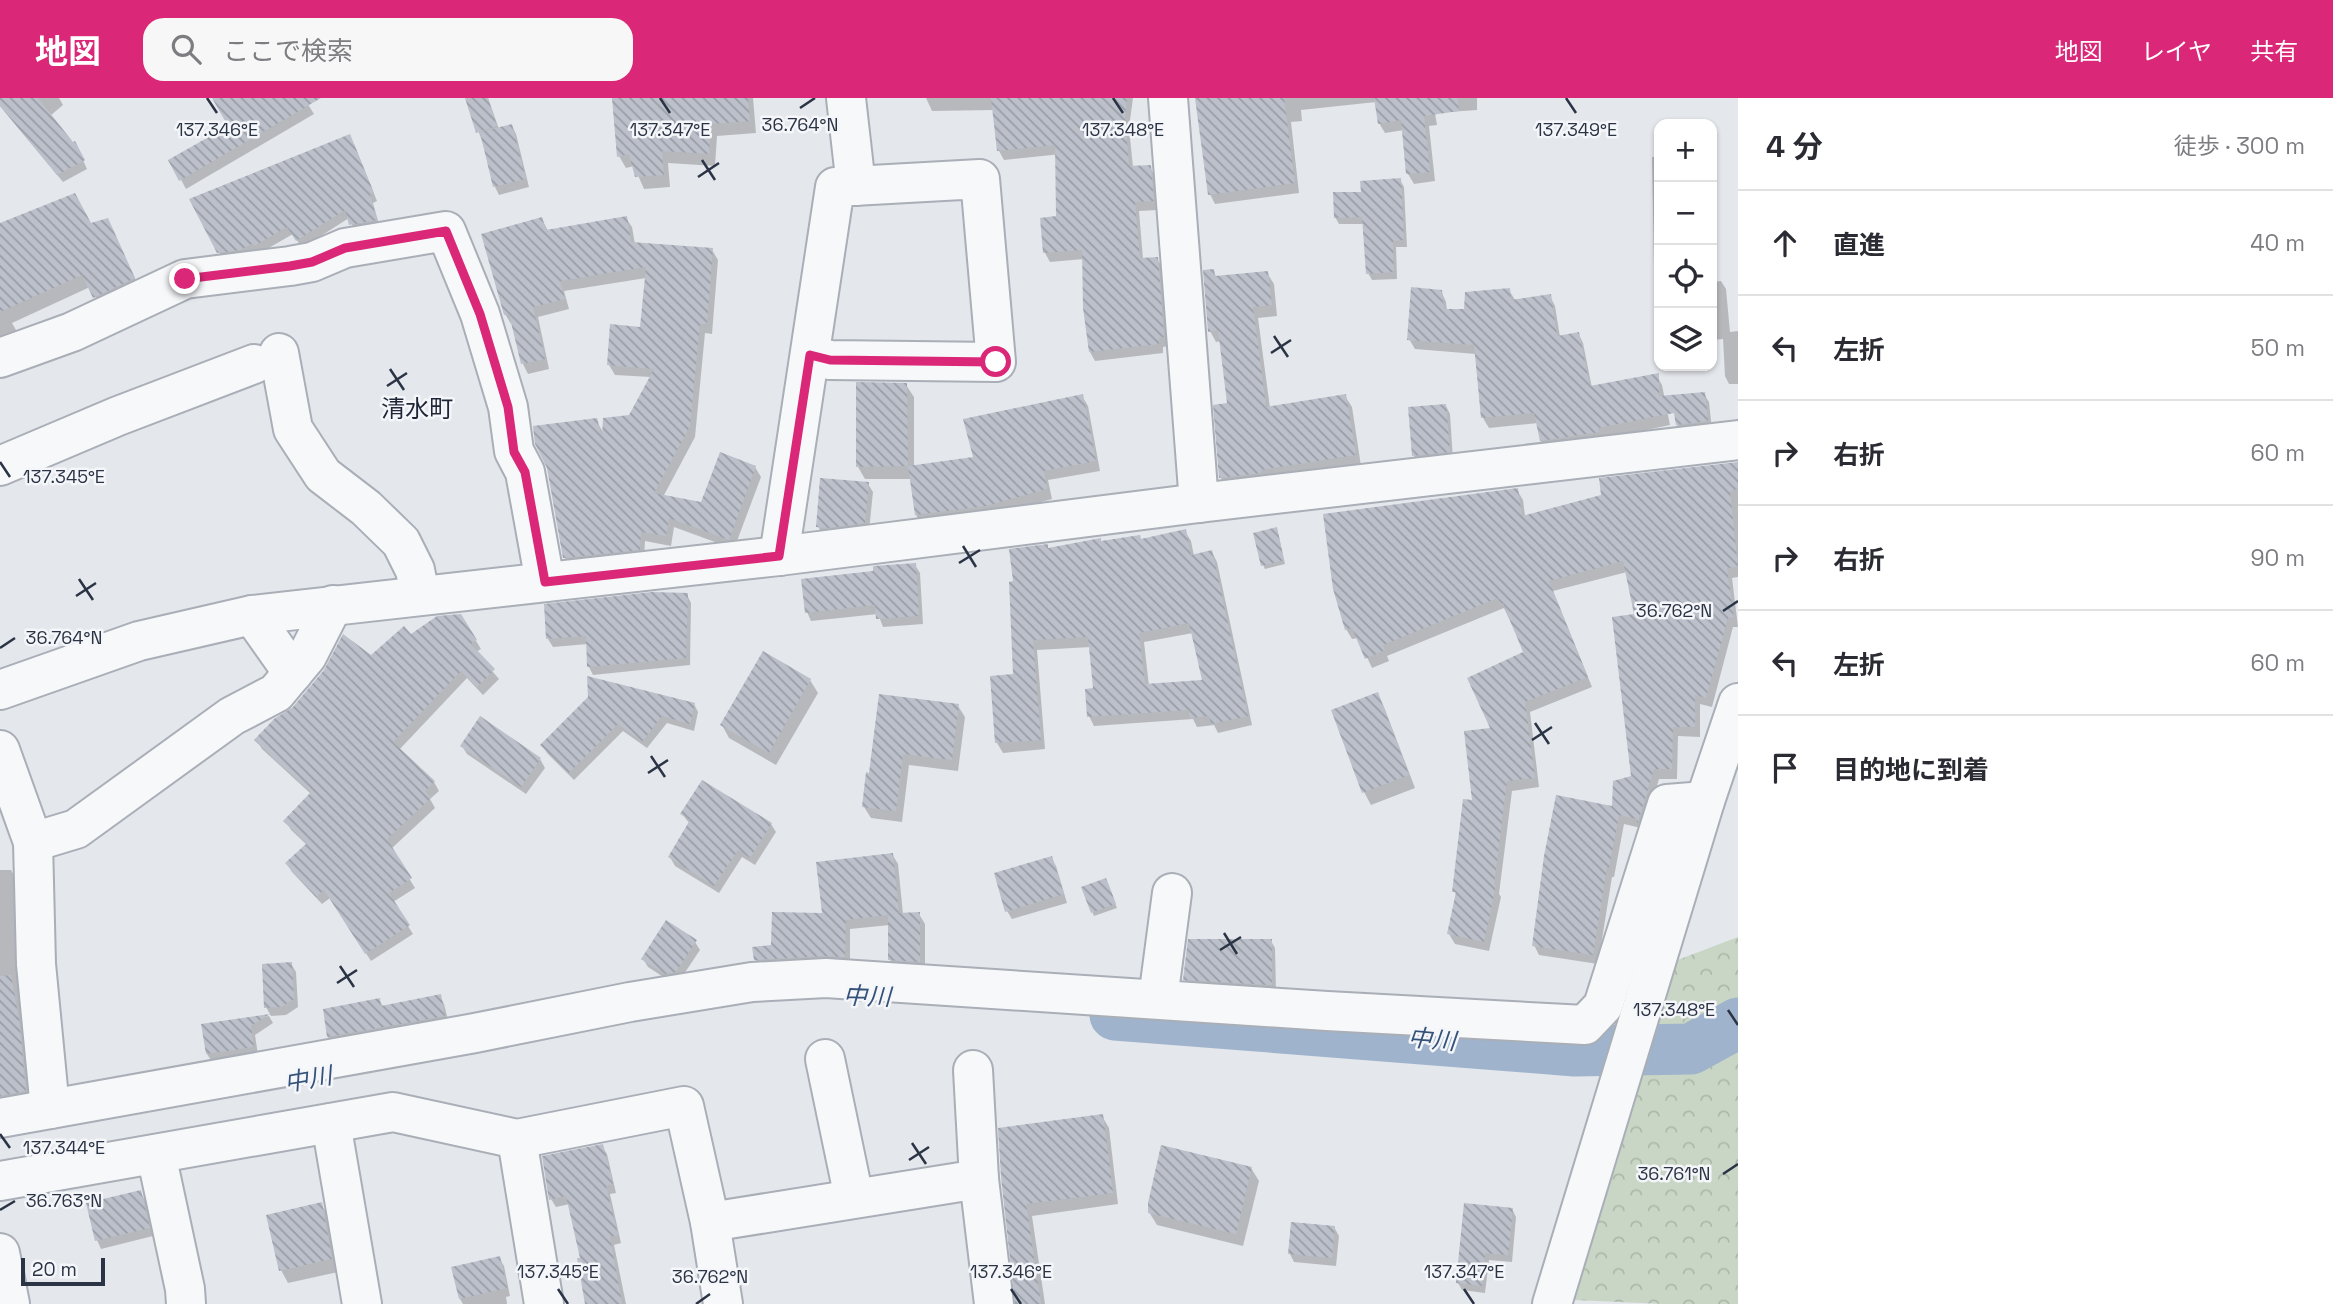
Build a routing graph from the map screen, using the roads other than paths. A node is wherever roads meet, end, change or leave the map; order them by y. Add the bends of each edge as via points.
1 (846, 98) edge
2 (1168, 98) edge
3 (856, 186) junction
4 (810, 355) junction
5 (0, 358) edge
6 (1738, 440) edge
7 (1, 465) edge
8 (1199, 503) junction
9 (779, 556) junction
10 (545, 582) junction
11 (420, 595) junction
12 (333, 605) junction
13 (252, 615) junction
14 (293, 673) junction
15 (0, 690) edge
16 (1738, 703) edge
17 (0, 750) edge
18 (1705, 801) junction
19 (33, 842) junction
20 (1172, 893) dead end
21 (1158, 999) junction
22 (825, 1059) dead end
23 (973, 1070) dead end
24 (50, 1109) junction
25 (0, 1118) edge
26 (331, 1124) junction
27 (517, 1139) junction
28 (156, 1154) junction
29 (979, 1179) junction
30 (0, 1181) edge
31 (854, 1198) junction
32 (710, 1222) junction
33 (0, 1252) edge
34 (10, 1304) edge
35 (186, 1304) edge
36 (362, 1304) edge
37 (544, 1304) edge
38 (723, 1304) edge
39 (994, 1304) edge
40 (1552, 1304) edge

1 - 3 street
2 - 8 street
3 - 4 street via 835,187
3 - 4 street via 980,179 996,362 830,360
4 - 9 street
5 - 10 street via 72,332 185,279 312,262 345,248 446,231 480,314 508,407
6 - 8 street
7 - 11 street via 266,358 293,429 323,475 401,542 415,570
8 - 9 street
9 - 10 street
10 - 11 street
11 - 12 street
12 - 13 street
12 - 14 street
13 - 14 street
13 - 15 street via 139,641
14 - 19 street via 276,693 232,716 76,829
16 - 18 street
17 - 19 street
18 - 21 street via 1667,804 1603,1006 1585,1025
18 - 40 street
19 - 24 street via 36,964
20 - 21 street
21 - 24 street via 826,978 752,982
22 - 31 street
23 - 29 street
24 - 25 street
26 - 27 street via 393,1112
26 - 28 street
26 - 36 street
27 - 32 street via 684,1106
27 - 37 street
28 - 30 street
28 - 35 street
29 - 31 street
29 - 39 street
31 - 32 street
32 - 38 street
33 - 34 street

